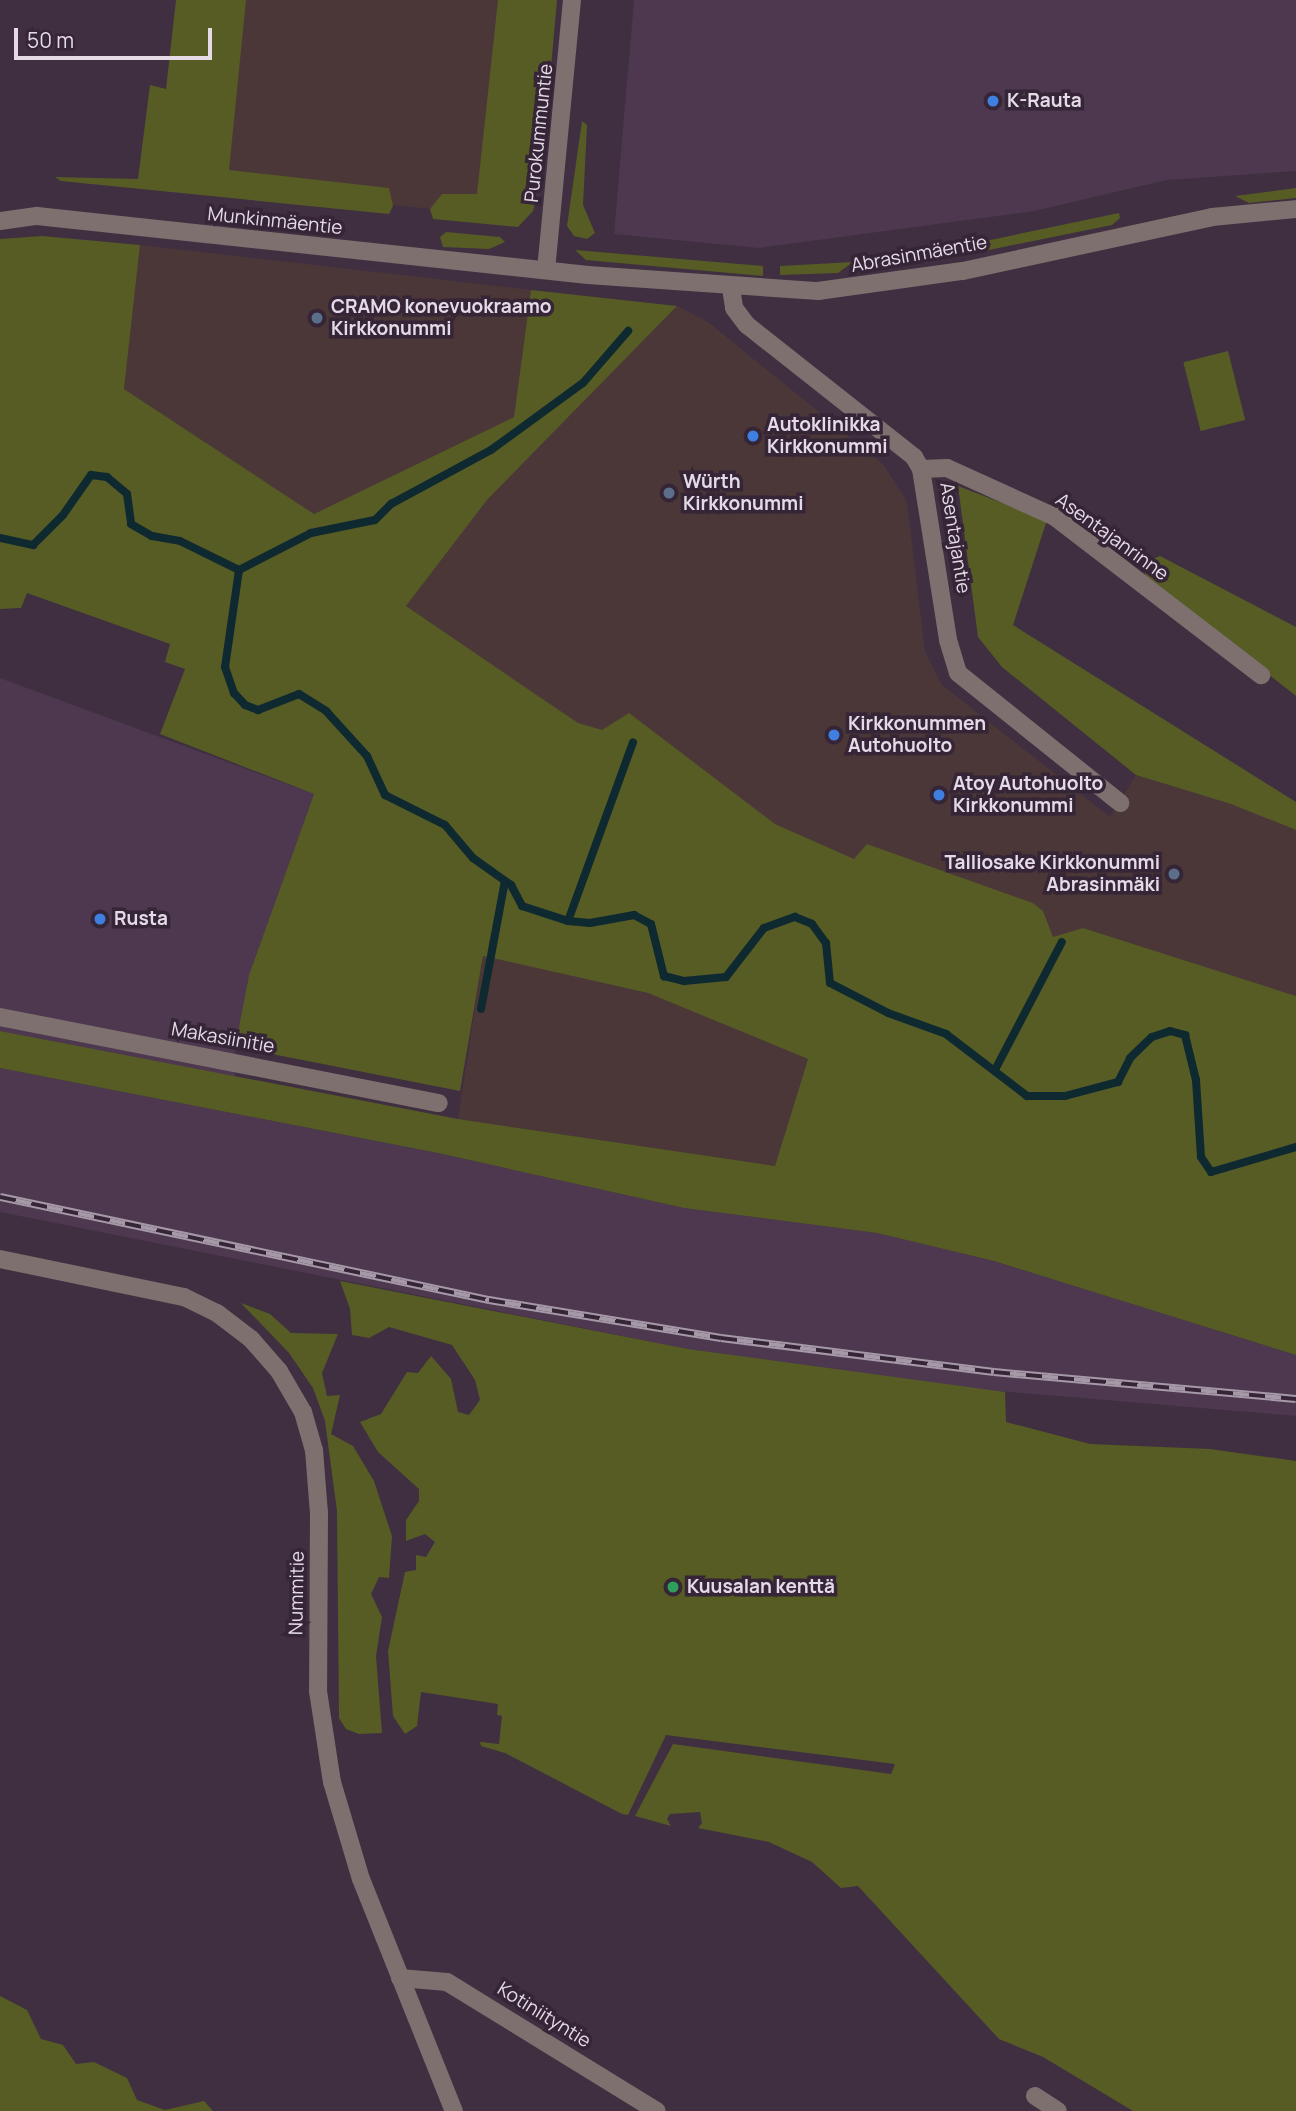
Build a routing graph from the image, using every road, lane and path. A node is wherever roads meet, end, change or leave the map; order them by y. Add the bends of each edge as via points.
1 (572, 0) edge
2 (1296, 209) edge
3 (0, 221) edge
4 (546, 270) junction
5 (731, 288) junction
6 (921, 469) junction
7 (1261, 676) dead end
8 (1119, 803) dead end
9 (0, 1017) edge
10 (439, 1103) dead end
11 (0, 1259) edge
12 (400, 1978) junction
13 (1035, 2096) dead end
14 (454, 2111) edge
15 (657, 2111) edge
16 (1058, 2111) edge

1 - 4 street, Purokummuntie
2 - 5 street, Abrasinmäentie via 1212,217 887,284 818,292
3 - 4 street, Munkinmäentie via 37,216
4 - 5 street, Abrasinmäentie
5 - 6 street, Asentajantie via 734,308 747,325 914,457
6 - 7 street, Asentajanrinne via 947,468 1055,517
6 - 8 street, Asentajantie via 948,640 958,673
9 - 10 street, Makasiinitie
11 - 12 street, Nummitie via 195,1302 251,1339 279,1371 303,1412 314,1450 319,1513 318,1691 332,1782 361,1879
12 - 14 street, Nummitie
12 - 15 street, Kotiniityntie via 447,1982
13 - 16 street

